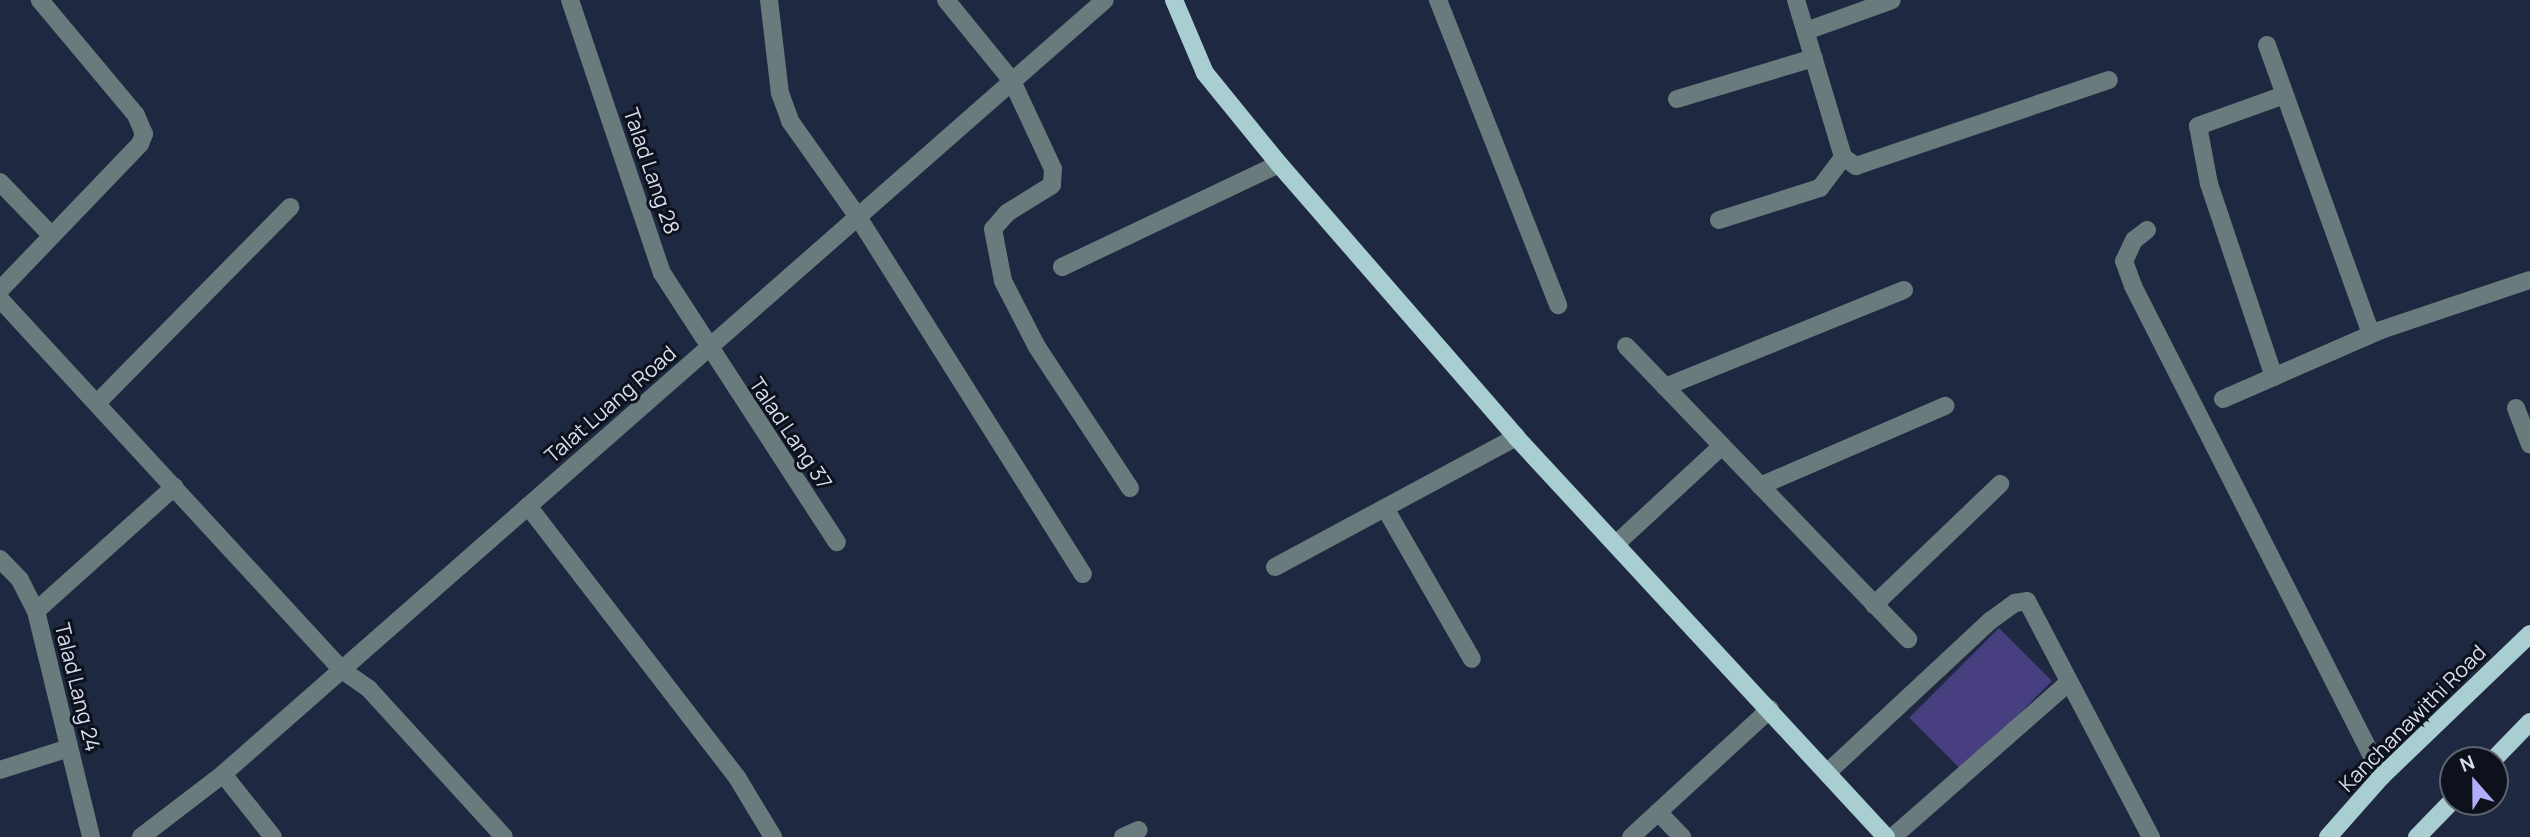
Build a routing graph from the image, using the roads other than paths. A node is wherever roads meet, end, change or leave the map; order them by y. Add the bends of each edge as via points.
1 (40, 0) edge
2 (570, 0) edge
3 (769, 0) edge
4 (946, 0) edge
5 (1105, 0) edge
6 (1174, 0) edge
7 (1438, 0) edge
8 (1796, 0) edge
9 (1892, 0) edge
10 (1805, 31) junction
11 (2267, 45) dead end
12 (1814, 58) junction
13 (2109, 80) dead end
14 (1012, 81) junction
15 (2284, 95) junction
16 (1677, 99) dead end
17 (1843, 156) junction
18 (1279, 164) junction
19 (0, 182) edge
20 (290, 207) dead end
21 (858, 216) junction
22 (1719, 220) dead end
23 (2147, 230) dead end
24 (50, 234) junction
25 (1062, 267) dead end
26 (2530, 280) edge
27 (0, 290) edge
28 (1904, 290) dead end
29 (0, 299) edge
30 (1558, 305) dead end
31 (2371, 334) junction
32 (1626, 346) dead end
33 (707, 349) junction
34 (2274, 377) junction
35 (1665, 387) junction
36 (2223, 399) dead end
37 (98, 402) junction
38 (1945, 406) dead end
39 (2516, 408) dead end
40 (1516, 437) junction
41 (2530, 444) edge
42 (1722, 446) junction
43 (2000, 484) dead end
44 (1760, 486) junction
45 (174, 487) junction
46 (1130, 488) dead end
47 (528, 506) junction
48 (1385, 508) junction
49 (837, 542) dead end
50 (1616, 544) junction
51 (0, 559) edge
52 (1275, 567) dead end
53 (1083, 575) dead end
54 (1874, 605) junction
55 (36, 611) junction
56 (2530, 634) edge
57 (1908, 639) dead end
58 (1472, 659) dead end
59 (342, 670) junction
60 (2069, 682) junction
61 (1770, 709) junction
62 (2530, 722) edge
63 (2507, 746) edge
64 (69, 747) junction
65 (0, 770) edge
66 (1828, 772) junction
67 (223, 774) junction
68 (2382, 776) junction
69 (1658, 812) junction
70 (2439, 814) edge
71 (1893, 836) edge
72 (91, 837) edge
73 (141, 837) edge
74 (273, 837) edge
75 (504, 837) edge
76 (773, 837) edge
77 (1631, 837) edge
78 (1682, 837) edge
79 (2151, 837) edge
80 (2329, 837) edge
81 (2417, 837) edge

1 - 24 street via 136,115 144,134 140,144
2 - 33 street, Talad Lang 28 via 662,273
3 - 21 street via 780,93 790,121
4 - 14 street
5 - 14 street, Talat Luang Road
6 - 18 main road via 1205,73
7 - 30 street
8 - 10 street
9 - 10 street
10 - 12 street
11 - 15 street
12 - 16 street
12 - 17 street
13 - 17 street via 1867,163 1856,166
14 - 21 street, Talat Luang Road
14 - 46 street via 1054,177 1043,192 998,220 993,229 996,259 1037,347
15 - 31 street
15 - 34 street via 2198,127 2209,184
17 - 22 street via 1820,188
18 - 25 street
18 - 40 main road
19 - 24 street
20 - 37 street
21 - 33 street, Talat Luang Road
21 - 53 street
23 - 68 street via 2134,240 2124,261 2133,286
24 - 27 street
26 - 31 street
28 - 35 street
29 - 37 street
31 - 34 street
32 - 35 street
33 - 47 street, Talat Luang Road
33 - 49 street, Talad Lang 37
34 - 36 street
35 - 42 street
37 - 45 street
38 - 44 street
39 - 41 street
40 - 48 street
40 - 50 main road
42 - 44 street
42 - 50 street
43 - 54 street
44 - 54 street
45 - 55 street
45 - 59 street
47 - 59 street, Talat Luang Road
47 - 76 street via 729,768
48 - 52 street
48 - 58 street
50 - 61 main road
51 - 55 street, Talad Lang 24 via 20,580
54 - 57 street
55 - 64 street, Talad Lang 24
56 - 68 main road, Kanchanawithi Road
59 - 67 street, Talat Luang Road
59 - 75 street via 369,689
60 - 66 street via 2035,608 2027,601 2015,603
60 - 71 street
60 - 79 street
61 - 66 main road
61 - 69 street
62 - 63 main road
64 - 65 street
64 - 72 street, Talad Lang 24
66 - 71 main road
67 - 73 street, Talat Luang Road
67 - 74 street
68 - 80 main road, Kanchanawithi Road
69 - 77 street
69 - 78 street
70 - 81 main road

